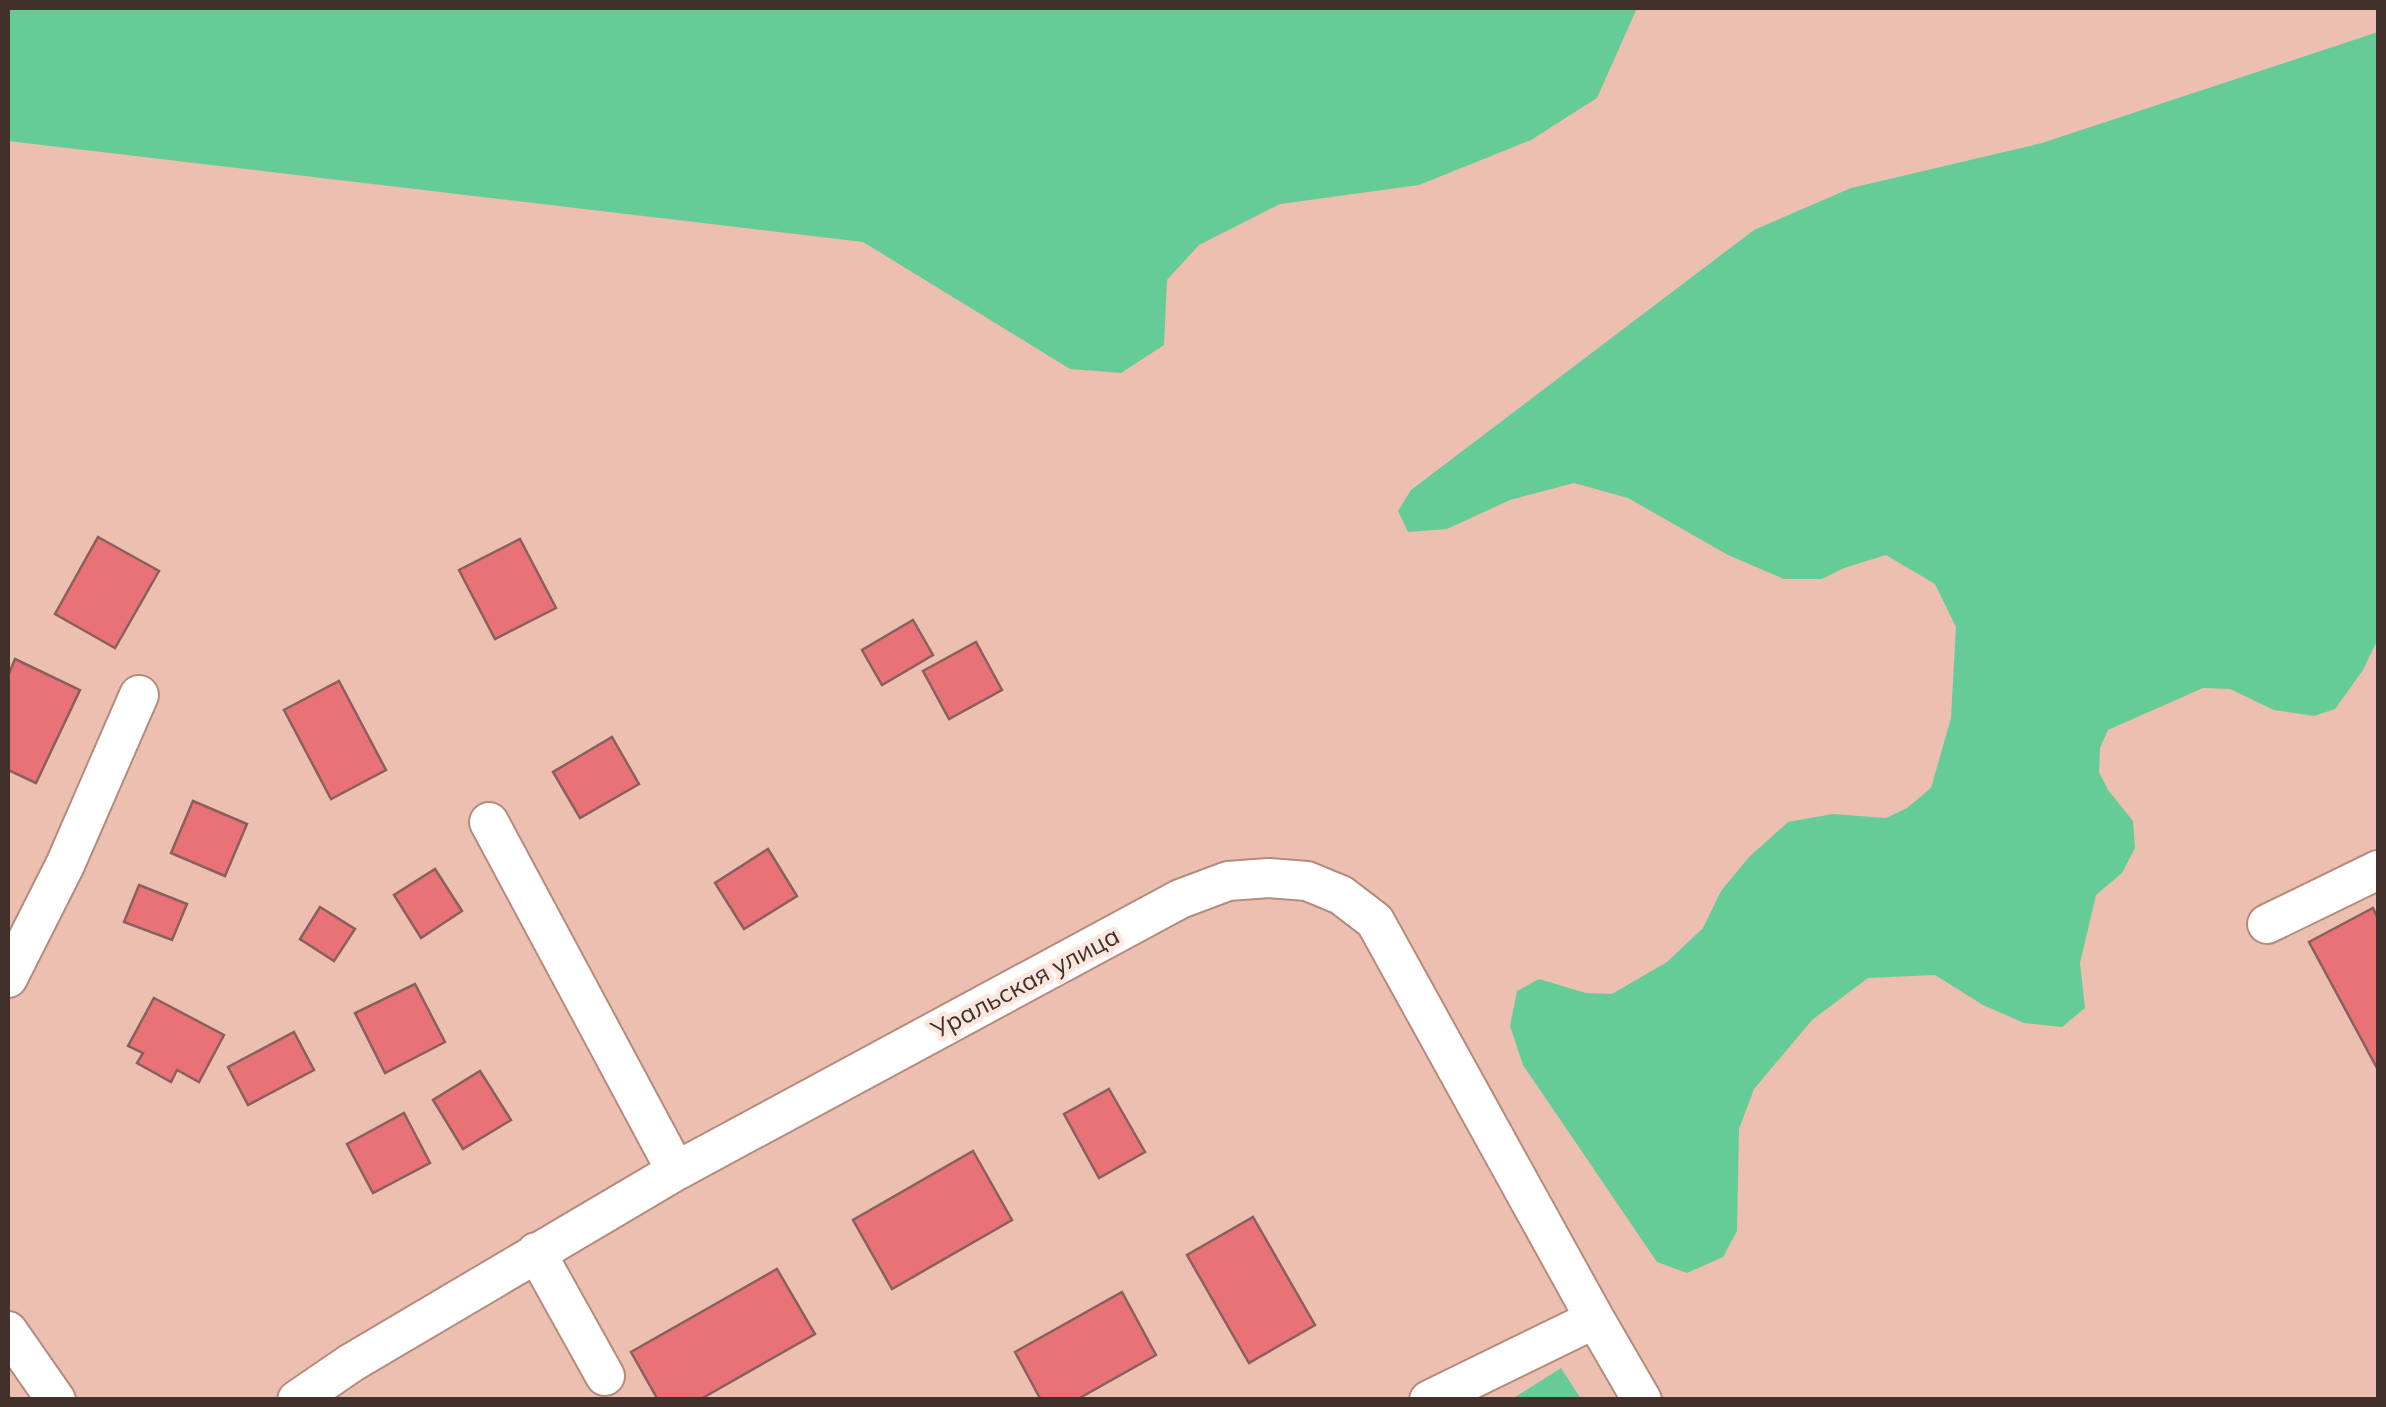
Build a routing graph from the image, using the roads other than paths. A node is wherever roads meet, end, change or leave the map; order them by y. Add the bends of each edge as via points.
1 (139, 695) dead end
2 (488, 822) dead end
3 (2378, 870) edge
4 (2267, 924) dead end
5 (8, 978) edge
6 (676, 1171) junction
7 (536, 1252) junction
8 (1594, 1319) junction
9 (8, 1330) edge
10 (605, 1376) dead end
11 (56, 1400) edge
12 (297, 1400) edge
13 (1429, 1400) edge
14 (1642, 1400) edge

1 - 5 street
2 - 6 street
3 - 4 street
6 - 7 street, Уральская улица
6 - 8 street, Уральская улица via 1180,898 1228,880 1308,881 1342,895 1375,921
7 - 10 street
7 - 12 street, Уральская улица
8 - 13 street
8 - 14 street, Уральская улица
9 - 11 street

